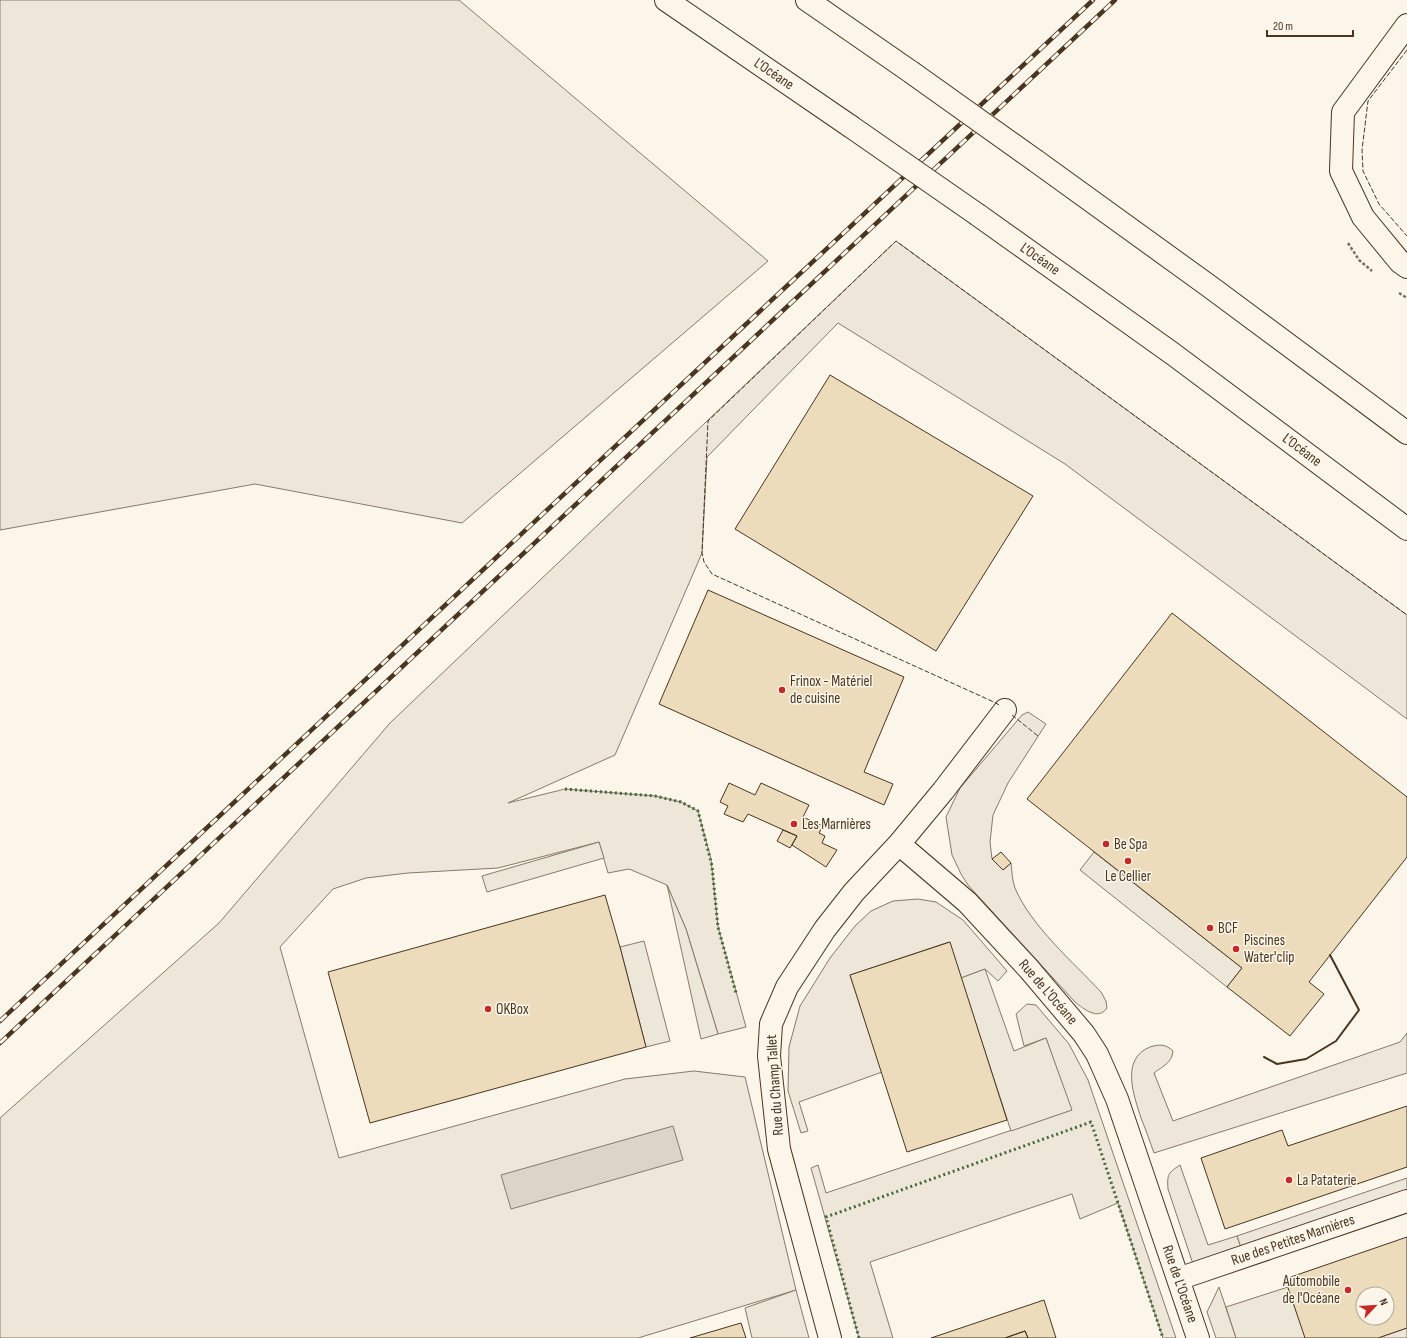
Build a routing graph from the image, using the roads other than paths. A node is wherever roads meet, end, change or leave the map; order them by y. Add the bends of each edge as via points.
1 (666, 0) edge
2 (807, 0) edge
3 (1407, 25) edge
4 (1407, 267) edge
5 (1407, 433) edge
6 (1407, 528) edge
7 (1005, 710) dead end
8 (900, 844) junction
9 (1407, 1201) edge
10 (1178, 1279) junction
11 (830, 1338) edge
12 (1198, 1338) edge

1 - 6 main road, L’Océane, bridge via 978,215 1173,354
2 - 5 main road, bridge via 1036,161
3 - 4 main road via 1343,112 1341,171 1363,217
7 - 8 main road
8 - 10 main road, Rue de L'Océane via 967,902 1029,969 1084,1034 1097,1054 1117,1099
8 - 11 main road, Rue du Champ Tallet via 854,892 825,929 787,987 771,1024 769,1056 779,1149
9 - 10 main road, Rue des Petites Marniéres
10 - 12 main road, Rue de L'Océane

